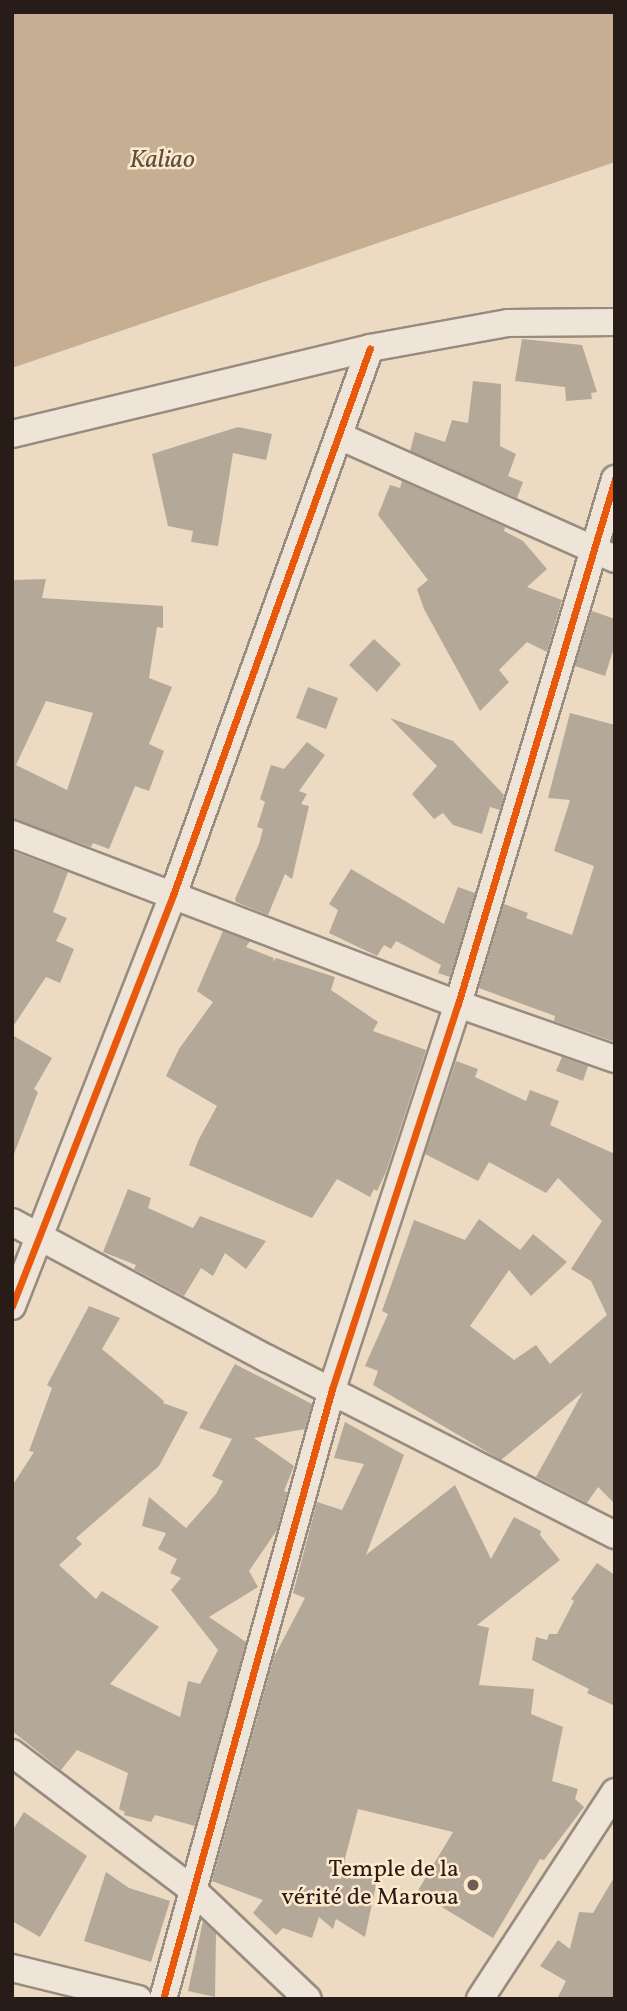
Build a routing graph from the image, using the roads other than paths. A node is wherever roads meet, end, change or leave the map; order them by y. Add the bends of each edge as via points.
1 (615, 322) edge
2 (370, 348) junction
3 (12, 434) edge
4 (339, 436) junction
5 (615, 479) edge
6 (605, 554) edge
7 (12, 834) edge
8 (173, 895) junction
9 (458, 1004) junction
10 (615, 1059) edge
11 (12, 1222) edge
12 (38, 1235) junction
13 (12, 1306) edge
14 (332, 1389) junction
15 (615, 1535) edge
16 (12, 1753) edge
17 (615, 1792) edge
18 (193, 1890) junction
19 (12, 1968) edge
20 (138, 1999) edge
21 (163, 1999) edge
22 (308, 1999) edge
23 (480, 1999) edge

1 - 2 street via 508,323
2 - 3 street
2 - 4 street
4 - 6 street
4 - 8 street
5 - 6 street
6 - 9 street
7 - 8 street
8 - 9 street
8 - 12 street
9 - 10 street
9 - 14 street
11 - 12 street
12 - 13 street
12 - 14 street
14 - 15 street
14 - 18 street
16 - 18 street
17 - 23 street
18 - 21 street
18 - 22 street
19 - 20 street

